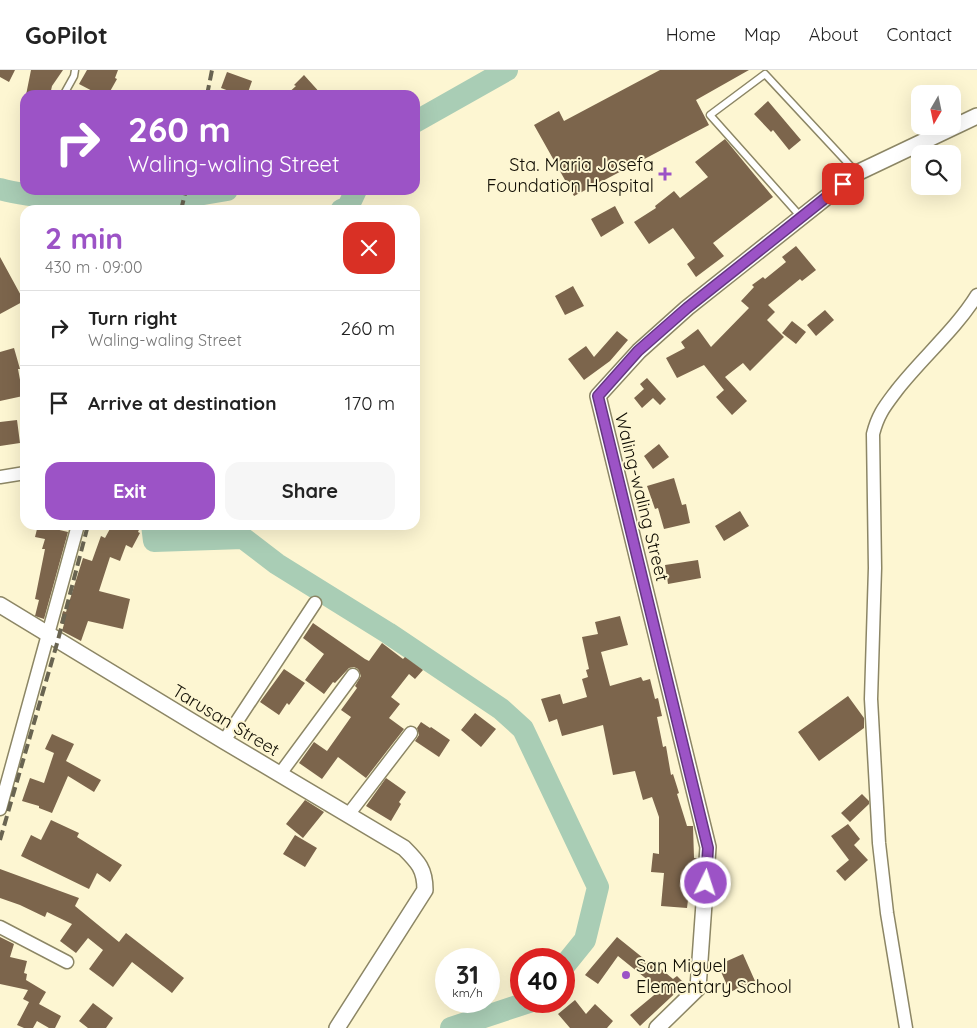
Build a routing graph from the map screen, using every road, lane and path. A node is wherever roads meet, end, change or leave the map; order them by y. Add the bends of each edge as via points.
1 (75, 70) edge
2 (768, 72) edge
3 (66, 90) edge
4 (977, 116) edge
5 (857, 173) junction
6 (801, 217) junction
7 (977, 295) edge
8 (20, 474) edge
9 (0, 477) edge
10 (77, 530) edge
11 (315, 603) dead end
12 (0, 605) edge
13 (49, 634) junction
14 (353, 674) dead end
15 (411, 734) dead end
16 (224, 742) junction
17 (280, 774) junction
18 (0, 809) edge
19 (348, 816) junction
20 (0, 927) edge
21 (67, 962) dead end
22 (337, 1028) edge
23 (657, 1028) edge
24 (906, 1028) edge

1 - 3 lane
2 - 5 lane
2 - 6 lane via 710,115
4 - 5 street, Waling-waling Street
5 - 6 street, Waling-waling Street
6 - 23 street, Waling-waling Street via 638,351 598,396 708,848 698,988
7 - 24 street via 883,409 873,434 875,568 871,708 879,843
8 - 9 street
10 - 13 street
11 - 16 street
12 - 13 street, Tarusan Street
13 - 16 street, Tarusan Street
13 - 18 street
14 - 17 street
15 - 19 street
16 - 17 street, Tarusan Street
17 - 19 street, Tarusan Street
19 - 22 street, Tarusan Street via 404,848 417,861 425,876 425,890
20 - 21 street

